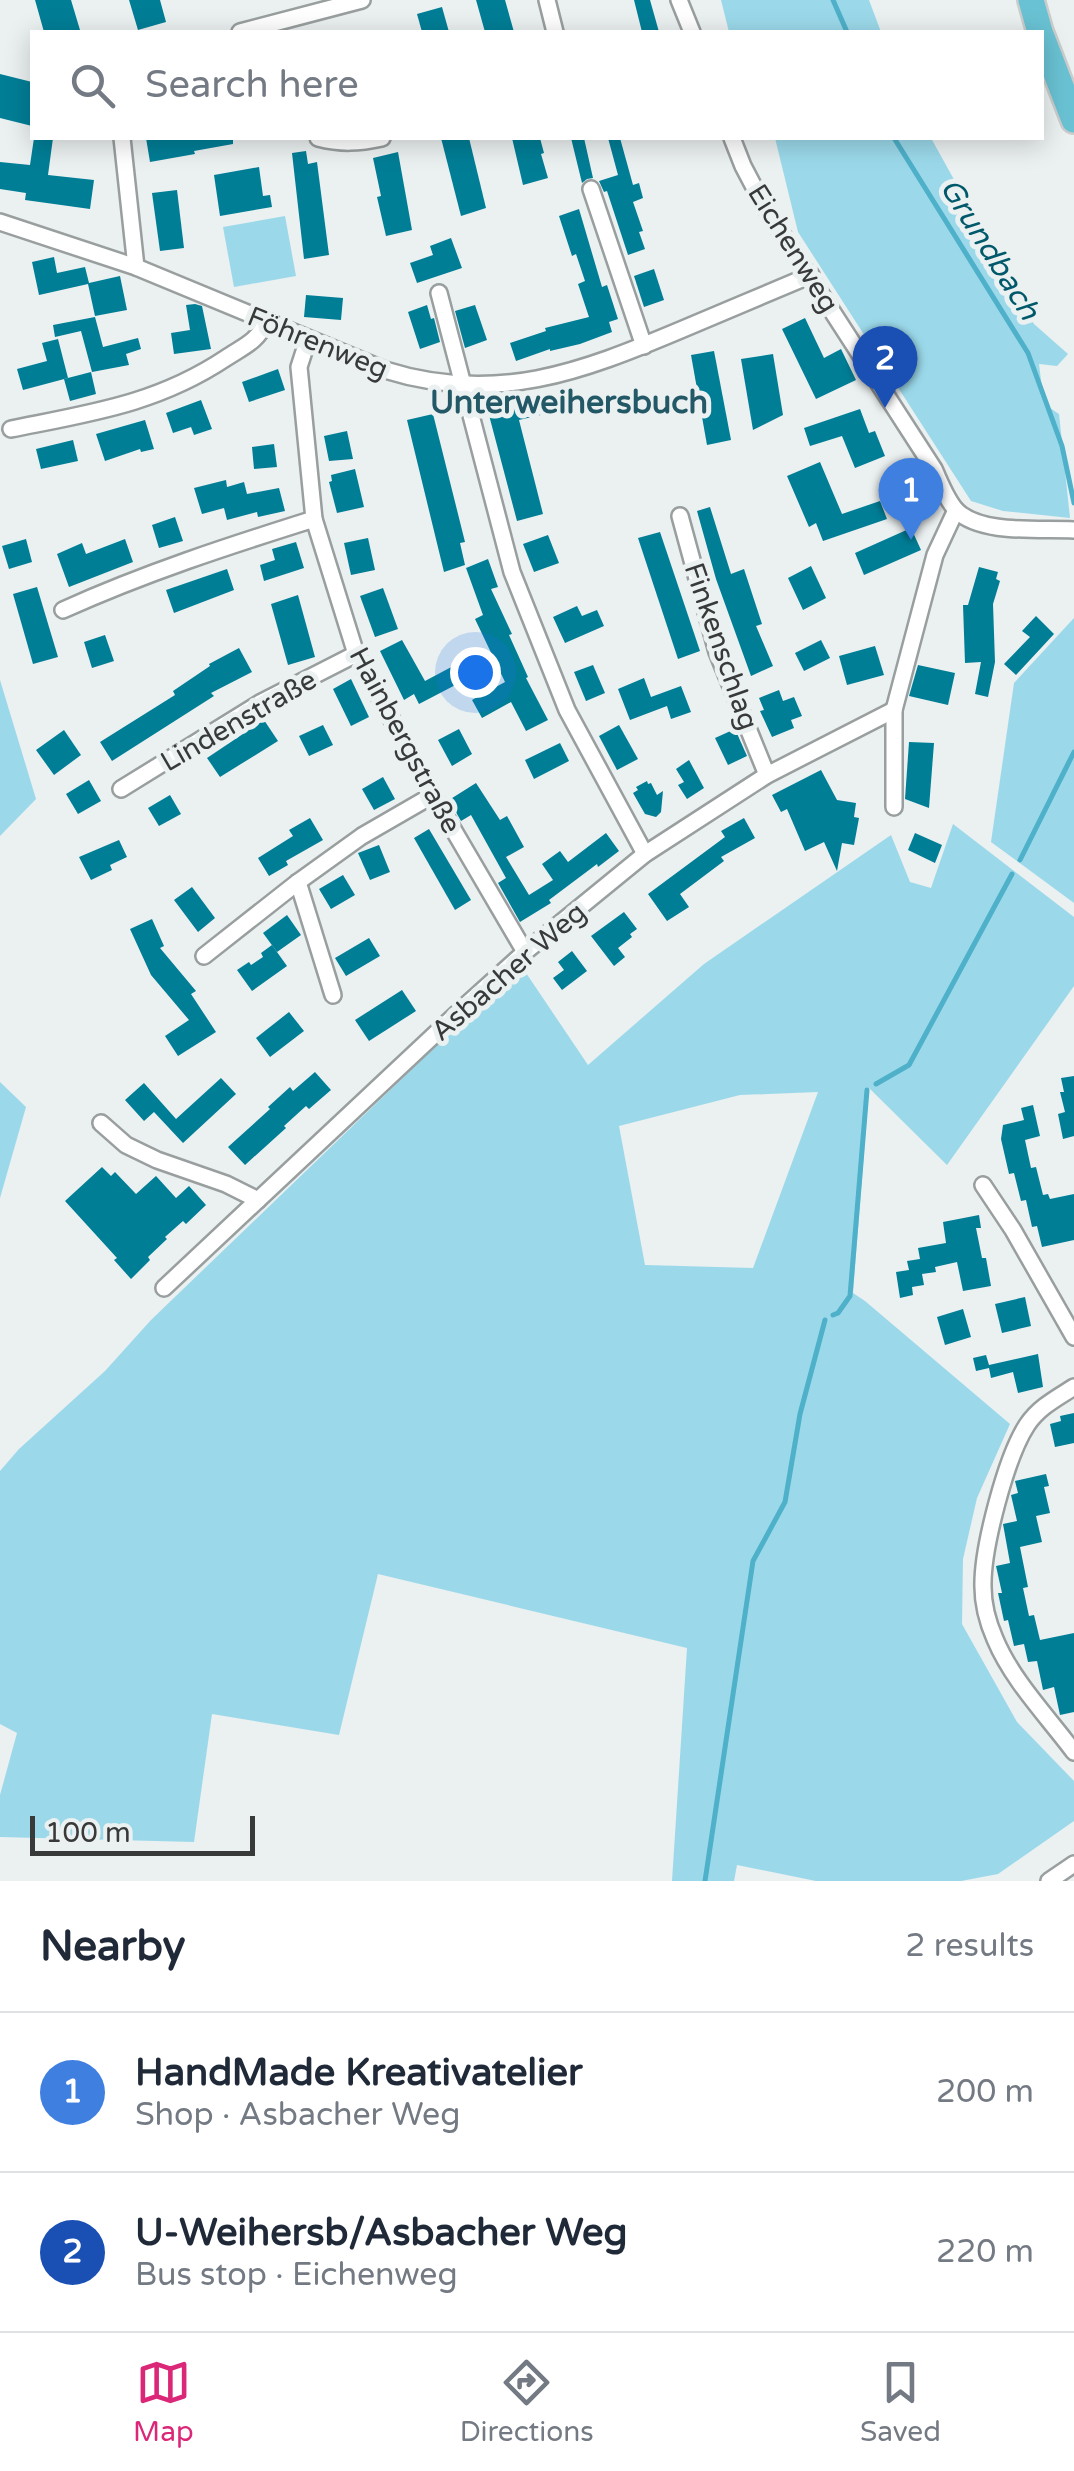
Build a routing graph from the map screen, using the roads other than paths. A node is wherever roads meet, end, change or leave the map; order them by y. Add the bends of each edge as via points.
1 (362, 0) edge
2 (547, 0) edge
3 (679, 0) edge
4 (1031, 0) edge
5 (1040, 0) edge
6 (259, 30) edge
7 (555, 30) edge
8 (691, 30) edge
9 (1039, 30) edge
10 (1040, 30) edge
11 (1044, 43) edge
12 (1074, 120) edge
13 (122, 140) edge
14 (329, 140) edge
15 (372, 140) edge
16 (733, 140) edge
17 (591, 189) dead end
18 (0, 222) edge
19 (136, 267) junction
20 (811, 276) junction
21 (439, 292) dead end
22 (266, 322) junction
23 (308, 339) junction
24 (644, 346) junction
25 (463, 386) junction
26 (11, 429) dead end
27 (956, 510) junction
28 (680, 516) dead end
29 (314, 520) junction
30 (1073, 530) edge
31 (63, 610) dead end
32 (356, 654) junction
33 (894, 710) junction
34 (768, 776) junction
35 (120, 789) dead end
36 (433, 795) junction
37 (894, 807) dead end
38 (644, 854) junction
39 (298, 882) junction
40 (525, 952) junction
41 (204, 956) dead end
42 (332, 994) dead end
43 (101, 1123) dead end
44 (983, 1185) dead end
45 (258, 1200) junction
46 (164, 1288) dead end
47 (1074, 1337) edge
48 (1074, 1386) edge
49 (1074, 1752) edge
50 (1074, 1864) edge
51 (1049, 1881) edge

1 - 6 street
2 - 7 street
3 - 8 street
4 - 9 main road
5 - 10 main road
11 - 12 main road
13 - 19 street
14 - 15 street
16 - 20 street, Eichenweg via 764,206
17 - 24 street
18 - 19 street, Föhrenweg
19 - 22 street, Föhrenweg
20 - 24 street, Föhrenweg
20 - 27 street, Eichenweg
21 - 25 street
22 - 23 street, Föhrenweg
22 - 26 street via 259,336 172,389
23 - 25 street, Föhrenweg via 404,376
23 - 29 street, Hainbergstraße via 300,367
24 - 25 street, Föhrenweg via 544,379
25 - 38 street via 512,572 567,710
27 - 30 street via 991,526
27 - 33 street via 935,556
28 - 34 street, Finkenschlag via 718,652
29 - 31 street via 195,557
29 - 32 street, Hainbergstraße
32 - 35 street, Lindenstraße via 260,703
32 - 36 street, Hainbergstraße
33 - 34 street, Asbacher Weg
33 - 37 street
34 - 38 street, Asbacher Weg
36 - 39 street
36 - 40 street, Hainbergstraße
38 - 40 street, Asbacher Weg
39 - 41 street
39 - 42 street
40 - 45 street, Asbacher Weg
43 - 45 street via 126,1146
44 - 47 street
45 - 46 street, Asbacher Weg
48 - 49 street via 1042,1407 1017,1443 983,1586 999,1649
50 - 51 street

